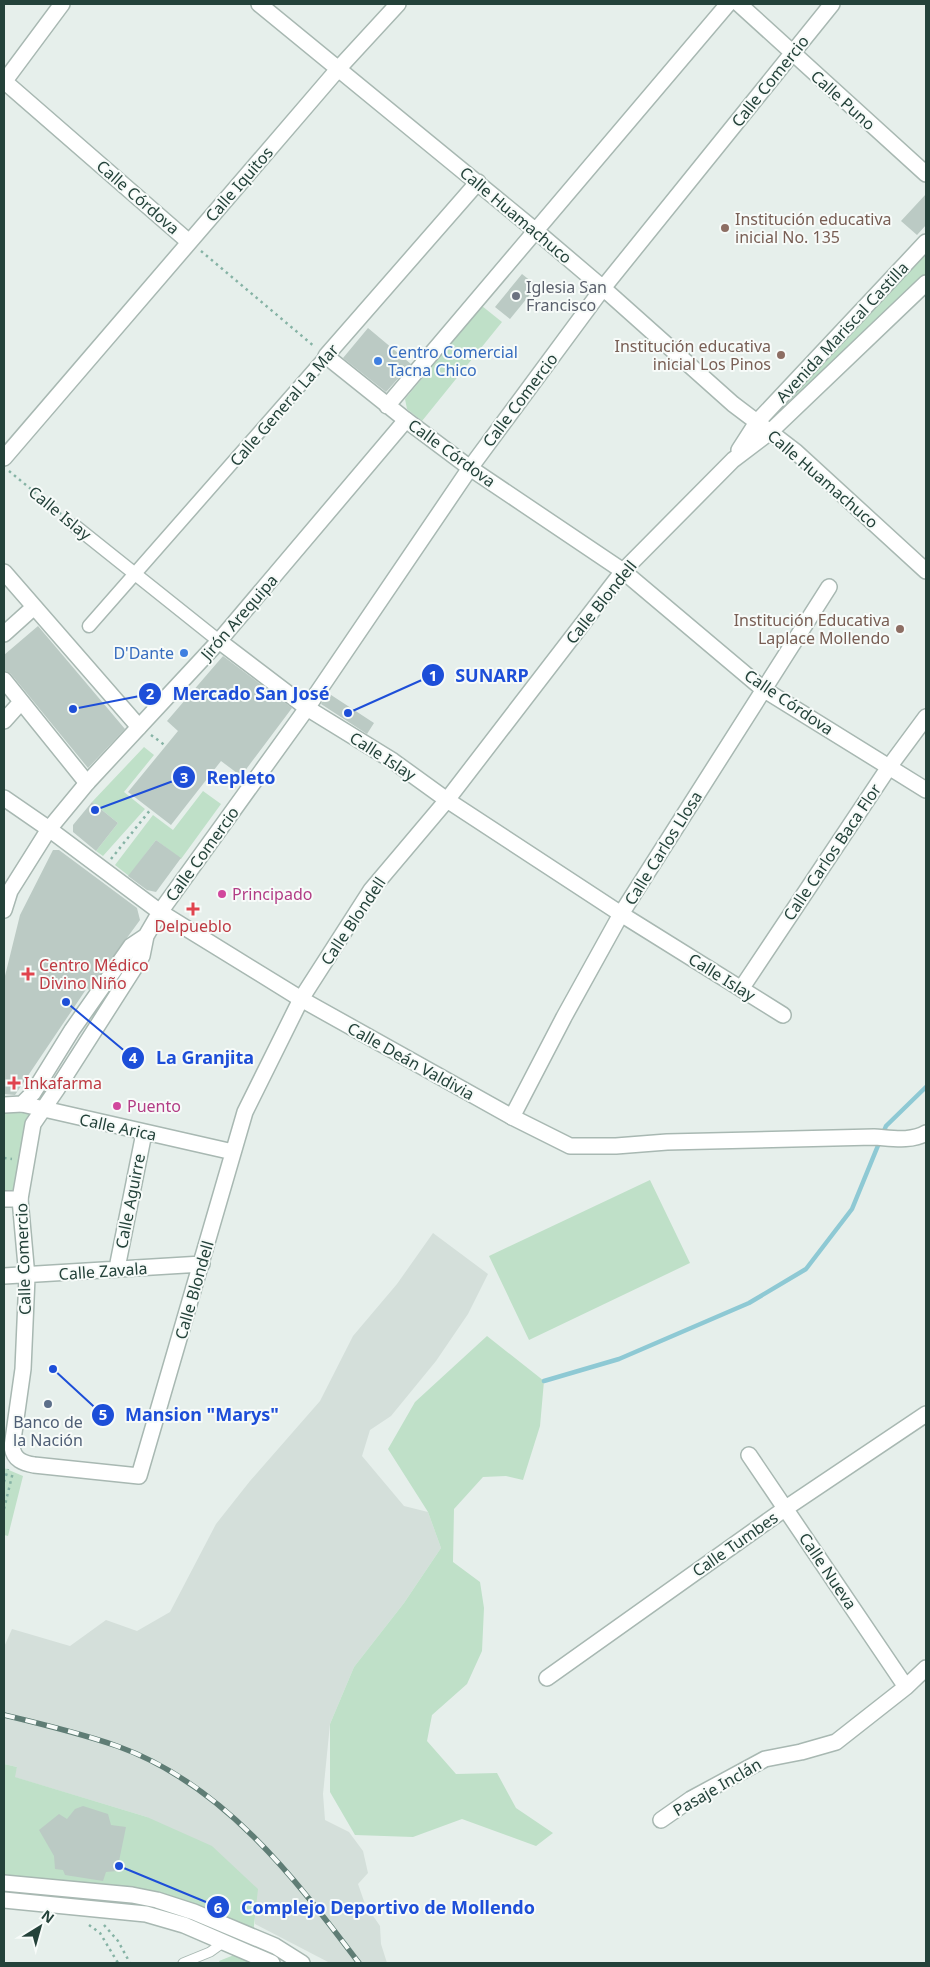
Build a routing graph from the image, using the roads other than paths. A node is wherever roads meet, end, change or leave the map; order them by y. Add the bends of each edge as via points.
1 (62, 4) edge
2 (259, 4) edge
3 (398, 4) edge
4 (728, 4) edge
5 (740, 4) edge
6 (832, 4) edge
7 (792, 53) junction
8 (339, 68) junction
9 (4, 81) edge
10 (926, 174) edge
11 (478, 182) junction
12 (536, 231) junction
13 (190, 242) junction
14 (926, 242) edge
15 (926, 283) edge
16 (603, 288) junction
17 (326, 356) junction
18 (387, 406) junction
19 (406, 420) junction
20 (757, 422) junction
21 (770, 432) junction
22 (4, 458) edge
23 (733, 460) junction
24 (470, 468) junction
25 (75, 526) road end
26 (623, 571) junction
27 (926, 571) edge
28 (4, 572) edge
29 (134, 574) junction
30 (830, 587) dead end
31 (34, 607) junction
32 (89, 626) dead end
33 (4, 634) edge
34 (219, 641) junction
35 (4, 680) edge
36 (764, 689) junction
37 (21, 702) junction
38 (307, 708) junction
39 (926, 717) edge
40 (4, 721) edge
41 (139, 727) junction
42 (889, 767) junction
43 (87, 783) junction
44 (926, 790) edge
45 (4, 798) edge
46 (447, 800) junction
47 (49, 829) junction
48 (4, 910) edge
49 (160, 912) junction
50 (621, 914) junction
51 (146, 936) junction
52 (741, 989) junction
53 (300, 1000) junction
54 (783, 1015) dead end
55 (4, 1104) edge
56 (22, 1104) junction
57 (41, 1110) junction
58 (512, 1117) junction
59 (144, 1133) junction
60 (924, 1137) edge
61 (233, 1152) junction
62 (4, 1199) edge
63 (20, 1199) junction
64 (202, 1264) junction
65 (116, 1268) junction
66 (4, 1276) edge
67 (27, 1277) junction
68 (926, 1414) edge
69 (749, 1455) dead end
70 (19, 1460) joint
71 (786, 1508) junction
72 (926, 1668) edge
73 (547, 1678) dead end
74 (906, 1687) junction
75 (661, 1820) dead end
76 (4, 1883) edge
77 (115, 1893) junction
78 (4, 1900) edge
79 (113, 1910) junction
80 (236, 1930) junction
81 (228, 1943) junction
82 (184, 1963) edge
83 (272, 1963) edge
84 (302, 1963) edge

1 - 9 street
2 - 8 street, Calle Huamachuco
3 - 8 street, Calle Iquitos
4 - 12 street
5 - 7 street, Calle Puno
6 - 7 street, Calle Comercio
7 - 10 street, Calle Puno
7 - 16 street, Calle Comercio
8 - 11 street, Calle Huamachuco
8 - 13 street, Calle Iquitos
9 - 13 street, Calle Córdova
11 - 12 street, Calle Huamachuco
11 - 17 street, Calle General La Mar
12 - 16 street, Calle Huamachuco
12 - 18 street
13 - 22 street, Calle Iquitos
14 - 20 street, Avenida Mariscal Castilla
15 - 21 street, Avenida Mariscal Castilla
16 - 20 street, Calle Huamachuco
16 - 24 street, Calle Comercio
17 - 18 street, Calle Córdova
17 - 29 street, Calle General La Mar
18 - 19 street, Calle Córdova
19 - 24 street, Calle Córdova
19 - 34 street, Jirón Arequipa
20 - 21 street, Calle Huamachuco
20 - 23 street, Calle Blondell
21 - 23 street, Calle Blondell
21 - 27 street, Calle Huamachuco
23 - 26 street, Calle Blondell
24 - 26 street, Calle Córdova
24 - 38 street, Calle Comercio
25 - 29 street, Calle Islay
26 - 36 street, Calle Córdova
26 - 46 street, Calle Blondell
28 - 31 street
29 - 32 street, Calle General La Mar
29 - 34 street, Calle Islay
30 - 36 street, Calle Carlos Llosa
31 - 33 street
31 - 41 street
34 - 38 street, Calle Islay
34 - 41 street, Jirón Arequipa
35 - 37 street
36 - 42 street, Calle Córdova
36 - 50 street, Calle Carlos Llosa
37 - 40 street
37 - 43 street
38 - 46 street, Calle Islay via 393,761
38 - 49 street, Calle Comercio
39 - 42 street, Calle Carlos Baca Flor
41 - 43 street, Jirón Arequipa
42 - 44 street, Calle Córdova
42 - 52 street, Calle Carlos Baca Flor
43 - 47 street, Jirón Arequipa
45 - 47 street, Calle Deán Valdivia
46 - 50 street, Calle Islay
46 - 53 street, Calle Blondell via 371,890
47 - 48 street, Jirón Arequipa via 10,891
47 - 49 street, Calle Deán Valdivia
49 - 51 street, Calle Comercio
49 - 53 street, Calle Deán Valdivia
50 - 52 street, Calle Islay
50 - 58 street, Calle Carlos Llosa
51 - 56 street, Calle Comercio via 131,946
51 - 57 street, Calle Comercio via 142,956
52 - 54 street, Calle Islay
53 - 58 street, Calle Deán Valdivia
53 - 61 street, Calle Blondell via 246,1112
55 - 56 street, Calle Arica
56 - 57 street, Calle Arica
57 - 59 street, Calle Arica
57 - 63 street, Calle Comercio via 33,1124
58 - 60 street, Calle Deán Valdivia via 562,1143 585,1147 667,1142
59 - 61 street, Calle Arica
59 - 65 street, Calle Aguirre
61 - 64 street, Calle Blondell
62 - 63 street
63 - 67 street, Calle Comercio
64 - 65 street, Calle Zavala
64 - 70 street, Calle Blondell via 139,1476
65 - 67 street, Calle Zavala
66 - 67 street, Calle Zavala
67 - 70 street, Calle Comercio via 23,1369 12,1447
68 - 71 street, Calle Tumbes
69 - 71 street, Calle Nueva
71 - 73 street, Calle Tumbes
71 - 74 street, Calle Nueva
72 - 74 street, Pasaje Inclán
74 - 75 street, Pasaje Inclán via 836,1742 764,1759 691,1799
76 - 77 street
77 - 79 street
77 - 80 street via 157,1900
78 - 79 street
79 - 81 street via 174,1922
80 - 81 street
80 - 84 street via 275,1946
81 - 82 lane
81 - 83 street

